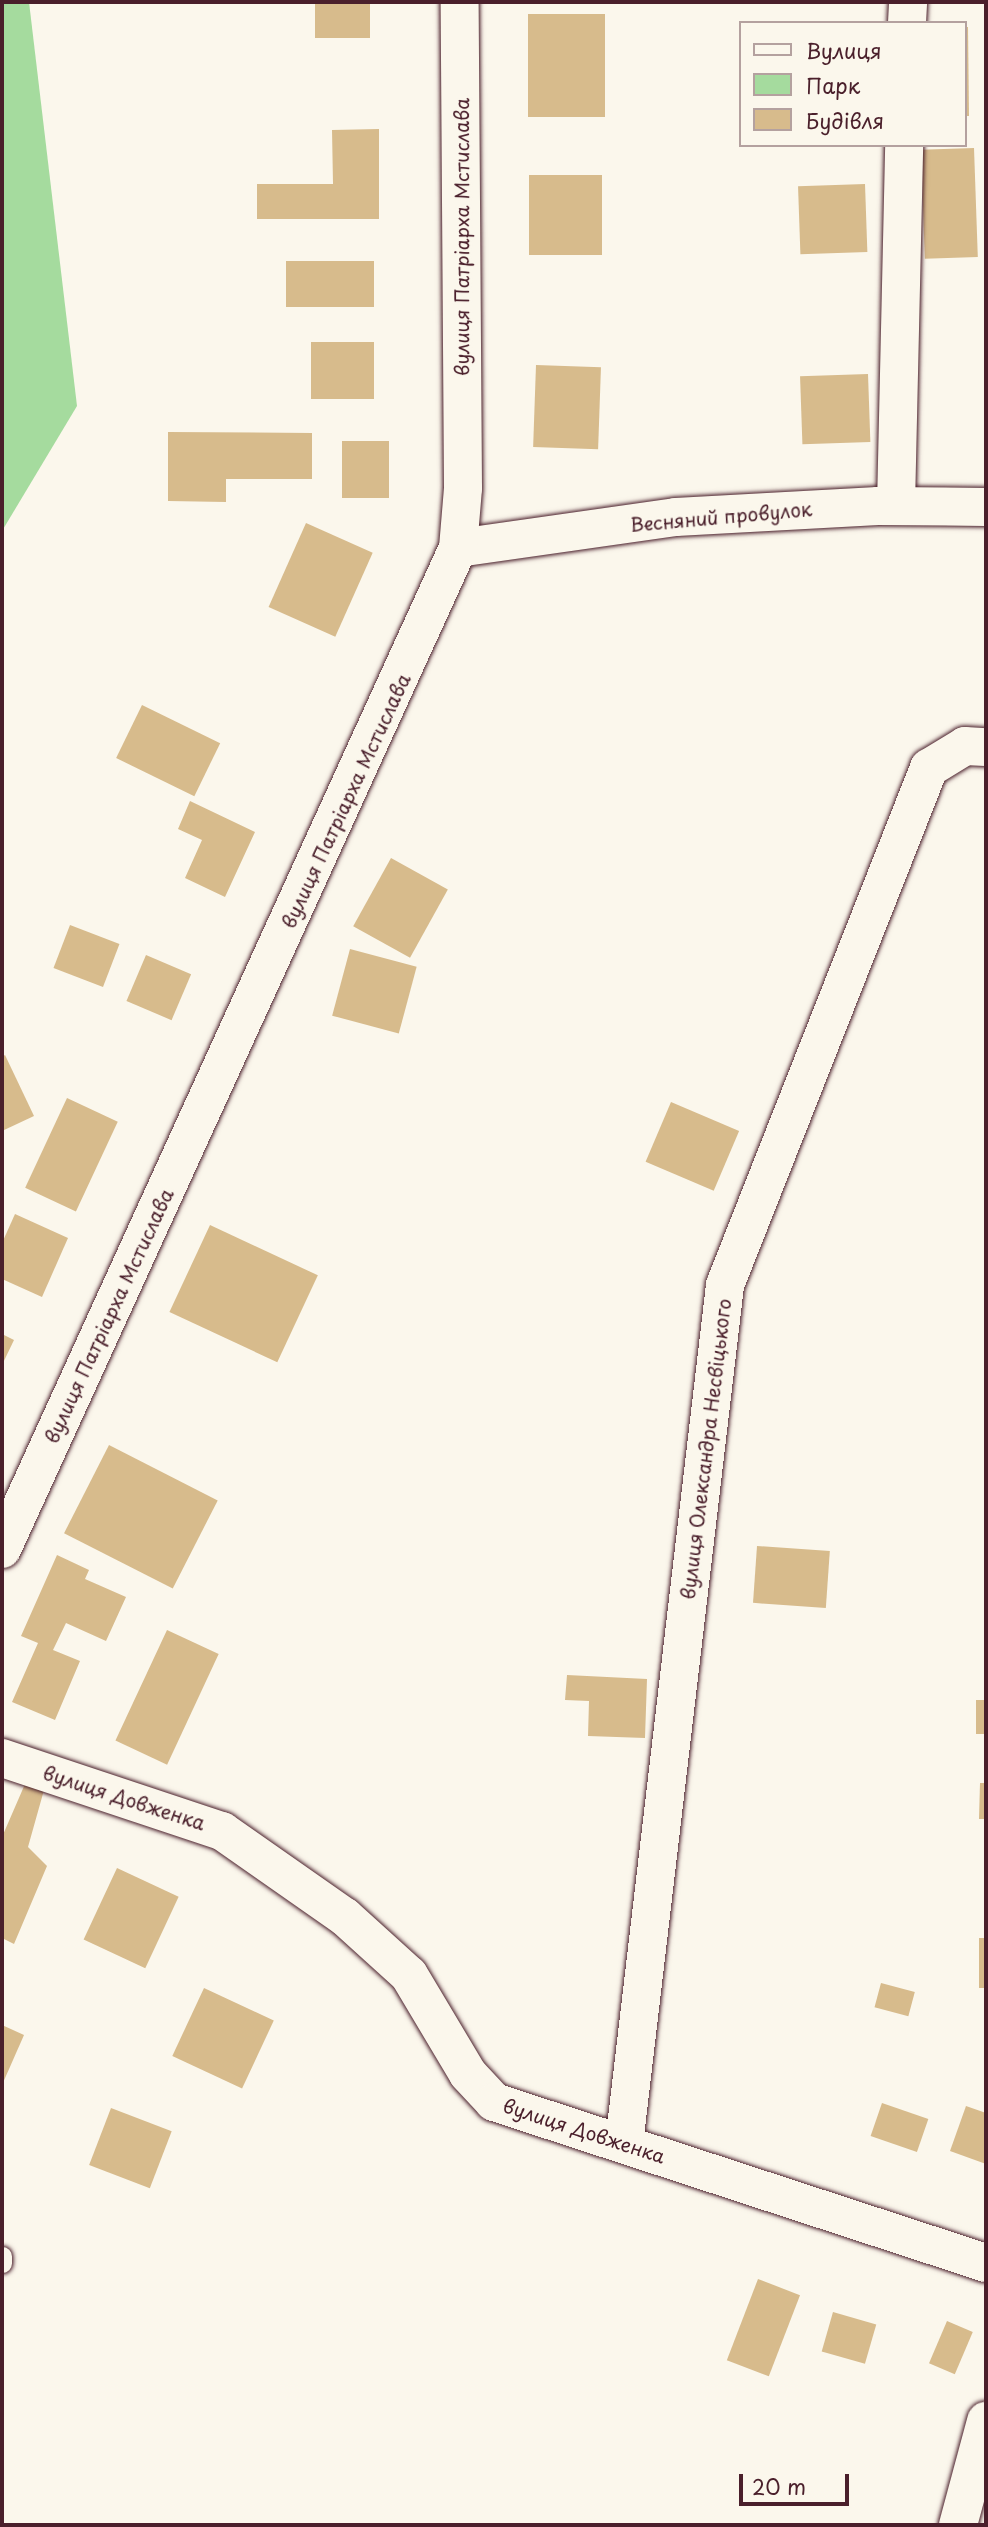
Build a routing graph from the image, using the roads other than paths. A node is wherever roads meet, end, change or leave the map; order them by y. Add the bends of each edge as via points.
1 (460, 2) edge
2 (908, 2) edge
3 (907, 21) edge
4 (904, 147) edge
5 (896, 506) junction
6 (986, 507) edge
7 (458, 548) junction
8 (986, 747) edge
9 (2, 1549) edge
10 (2, 1758) edge
11 (624, 2144) junction
12 (2, 2256) edge
13 (2, 2263) edge
14 (986, 2263) edge
15 (986, 2421) edge
16 (958, 2525) edge

1 - 7 street, вулиця Патріарха Мстислава via 463,488
2 - 3 street
4 - 5 street
5 - 6 street, Весняний провулок
5 - 7 street, Весняний провулок via 676,517
7 - 9 street, вулиця Патріарха Мстислава
8 - 11 street, вулиця Олександра Несвіцького via 965,746 929,768 725,1285
10 - 11 street, вулиця Довженка via 222,1831 345,1917 409,1975 468,2074 494,2102
11 - 14 street, вулиця Довженка
12 - 13 lane
15 - 16 street

